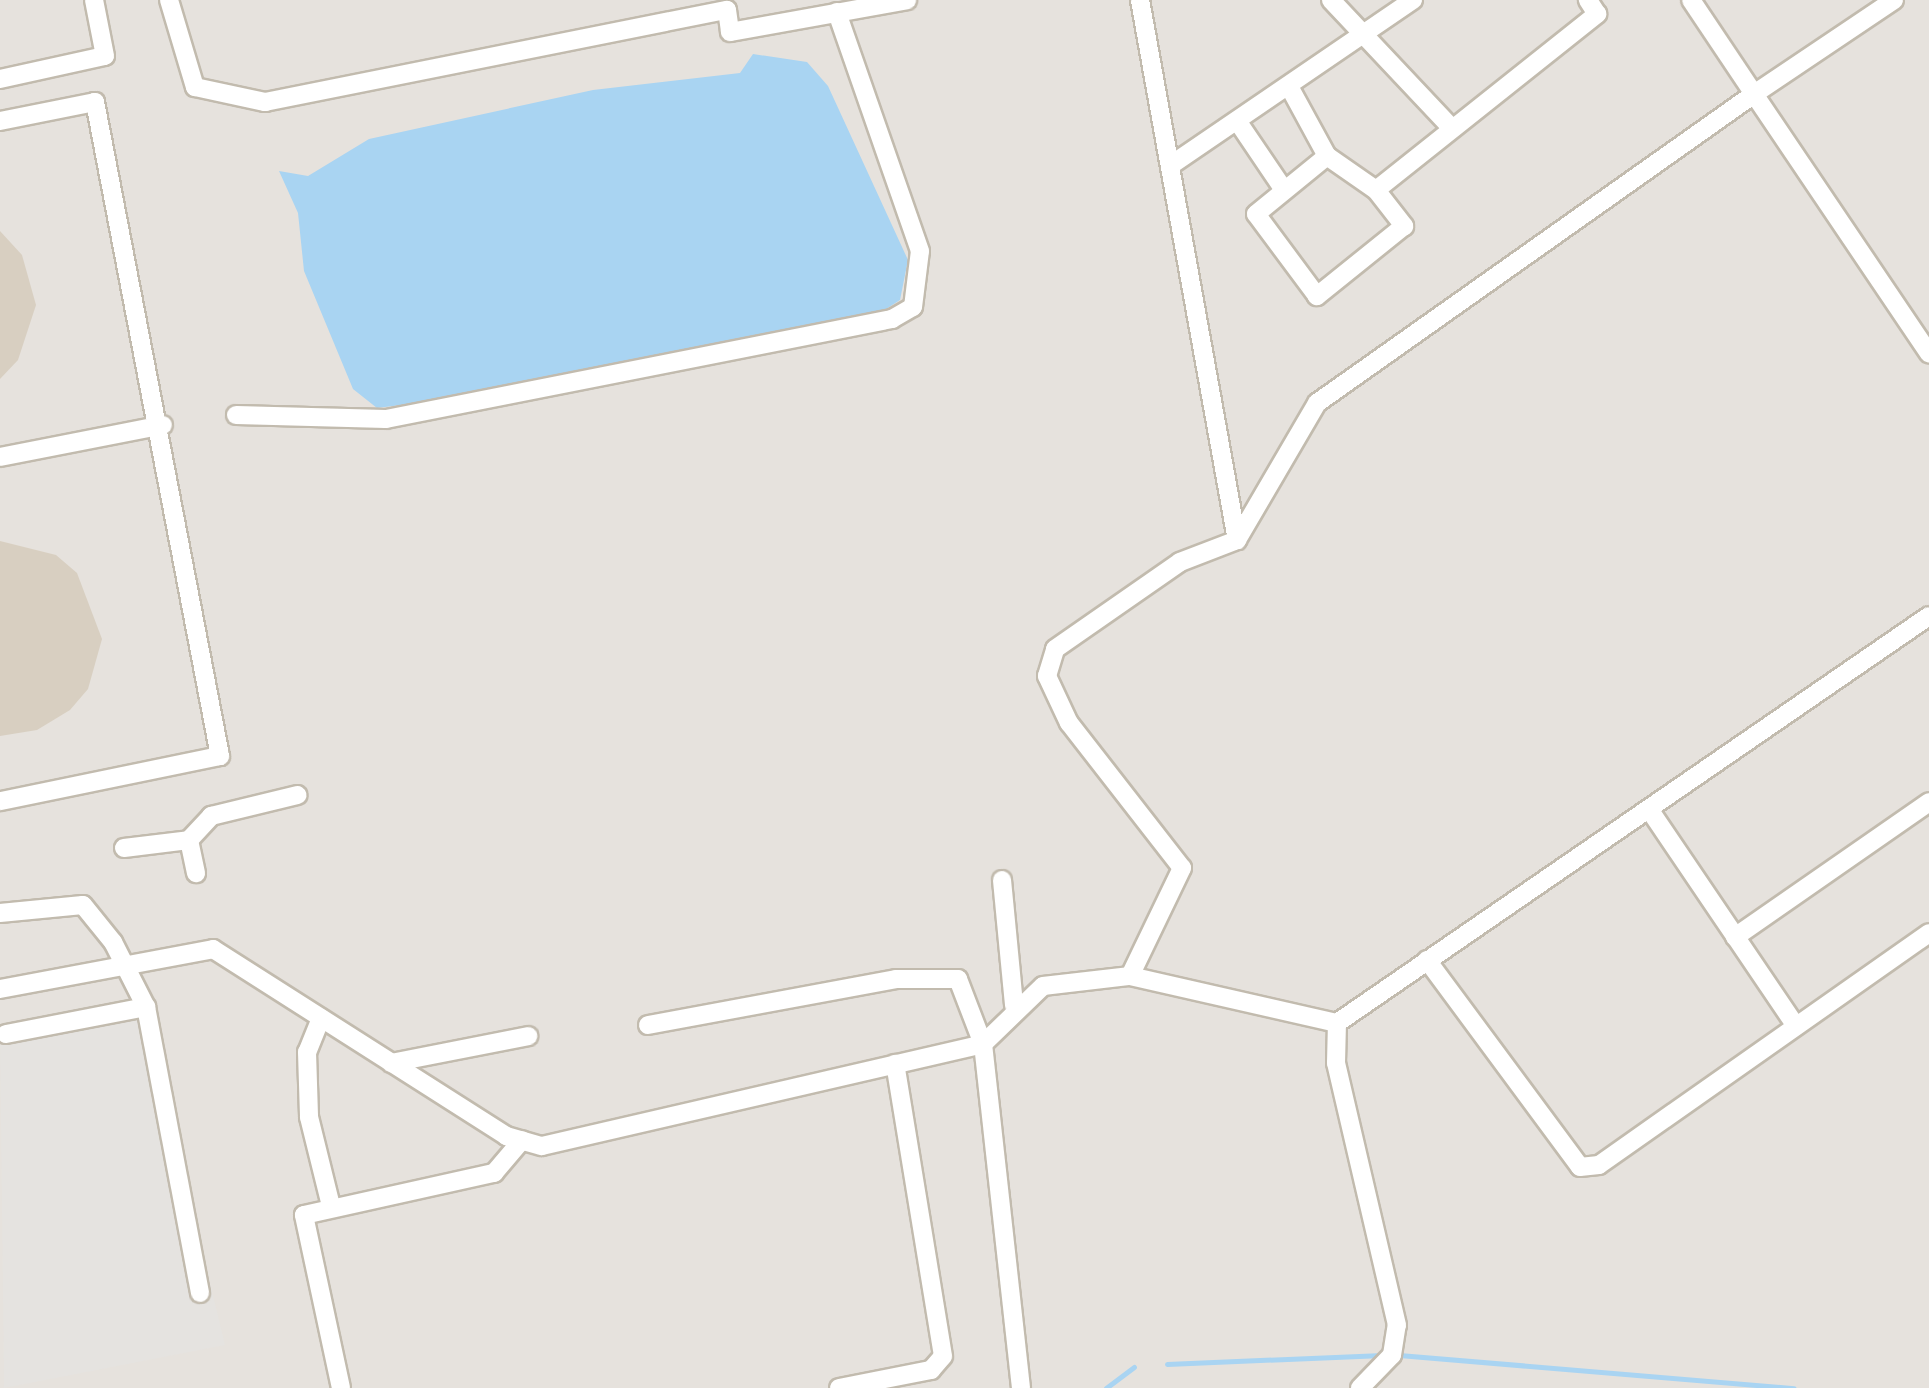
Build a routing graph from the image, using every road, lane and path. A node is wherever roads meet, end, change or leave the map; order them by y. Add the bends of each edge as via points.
1 (94, 0) edge
2 (169, 0) edge
3 (907, 0) edge
4 (1140, 0) edge
5 (1331, 0) edge
6 (1413, 0) edge
7 (1588, 0) edge
8 (1692, 0) edge
9 (1894, 0) edge
10 (727, 5) edge
11 (837, 12) junction
12 (1366, 34) junction
13 (0, 79) edge
14 (1291, 90) junction
15 (1754, 94) junction
16 (0, 121) edge
17 (1448, 124) junction
18 (1240, 125) junction
19 (1326, 156) junction
20 (1171, 165) junction
21 (1282, 186) junction
22 (1376, 190) junction
23 (1929, 353) edge
24 (236, 415) dead end
25 (163, 425) junction
26 (0, 457) edge
27 (1238, 540) junction
28 (1929, 616) edge
29 (298, 795) dead end
30 (0, 801) edge
31 (1929, 802) edge
32 (1648, 808) junction
33 (189, 840) junction
34 (124, 848) dead end
35 (196, 873) dead end
36 (1002, 880) dead end
37 (0, 913) edge
38 (1929, 933) edge
39 (1736, 937) junction
40 (1428, 960) junction
41 (125, 966) junction
42 (1130, 976) junction
43 (0, 988) edge
44 (1014, 1005) junction
45 (146, 1007) junction
46 (321, 1018) junction
47 (1337, 1023) junction
48 (648, 1025) dead end
49 (1796, 1026) junction
50 (6, 1034) dead end
51 (528, 1036) dead end
52 (983, 1044) junction
53 (391, 1063) junction
54 (895, 1064) junction
55 (522, 1140) junction
56 (331, 1206) junction
57 (200, 1293) dead end
58 (341, 1388) edge
59 (838, 1388) edge
60 (1021, 1388) edge
61 (1360, 1388) edge

1 - 13 lane via 105,56
2 - 10 lane via 195,87 264,102
3 - 11 lane
4 - 20 lane
5 - 12 lane
6 - 12 lane
7 - 17 lane via 1597,14
8 - 15 lane
9 - 15 lane
10 - 11 lane via 730,32
11 - 24 lane via 920,251 913,307 892,319 386,419
12 - 14 lane
12 - 17 lane
14 - 18 lane
14 - 19 lane
15 - 23 lane
15 - 27 lane via 1317,403
16 - 25 lane via 95,102
17 - 22 lane
18 - 20 lane
18 - 21 lane
19 - 21 lane
19 - 22 lane
20 - 27 lane
21 - 22 lane via 1256,214 1317,296 1404,226
25 - 26 lane
25 - 30 lane via 220,756
27 - 42 lane via 1136,590 1055,649 1046,676 1069,723 1182,868
28 - 32 lane
29 - 33 lane via 211,816
31 - 39 lane
32 - 39 lane
32 - 40 lane
33 - 34 lane
33 - 35 lane
36 - 44 lane
37 - 41 lane via 83,905
38 - 49 lane
39 - 49 lane
40 - 47 lane
40 - 49 lane via 1580,1166 1599,1165
41 - 43 lane
41 - 45 lane
41 - 46 lane via 213,950
42 - 44 lane via 1063,978
42 - 47 lane
44 - 52 lane
45 - 50 lane
45 - 57 lane
46 - 53 lane
46 - 56 lane via 308,1052 309,1118
47 - 61 lane via 1336,1063 1359,1131 1397,1325 1392,1355
48 - 52 lane via 896,979 958,980
51 - 53 lane
52 - 54 lane
52 - 60 lane
53 - 55 lane
54 - 55 lane via 542,1146
54 - 59 lane via 943,1356 931,1370
55 - 56 lane via 494,1172
56 - 58 lane via 304,1215

